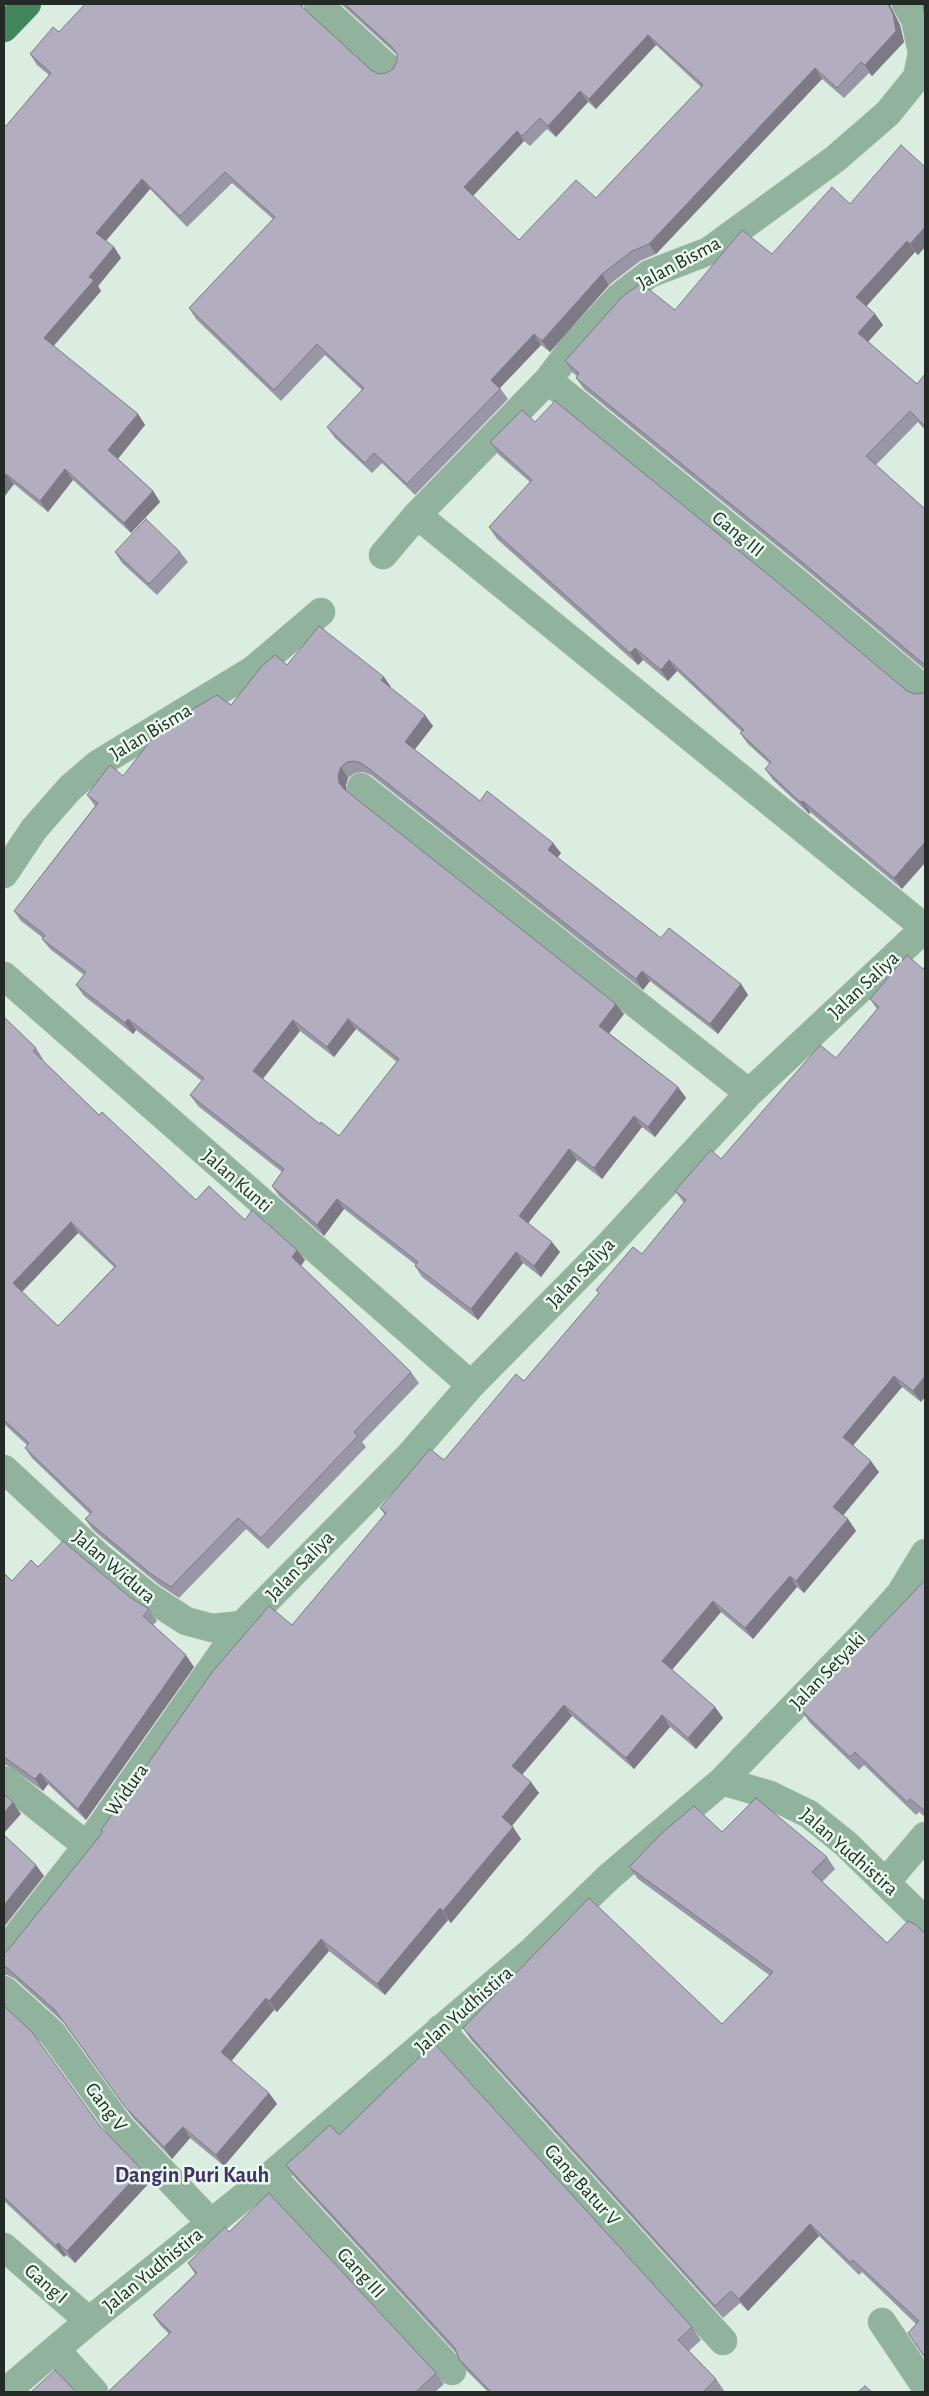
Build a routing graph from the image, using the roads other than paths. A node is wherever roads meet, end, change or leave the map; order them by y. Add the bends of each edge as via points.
1 (27, 4) edge
2 (318, 4) edge
3 (906, 4) edge
4 (4, 28) edge
5 (924, 52) edge
6 (389, 69) edge
7 (548, 380) junction
8 (417, 515) junction
9 (383, 555) dead end
10 (321, 612) dead end
11 (925, 690) edge
12 (361, 787) dead end
13 (4, 874) edge
14 (925, 928) edge
15 (4, 976) edge
16 (749, 1093) junction
17 (471, 1385) junction
18 (4, 1469) edge
19 (925, 1553) edge
20 (242, 1625) junction
21 (4, 1780) edge
22 (722, 1781) junction
23 (925, 1836) edge
24 (87, 1846) junction
25 (886, 1882) junction
26 (925, 1921) edge
27 (4, 1951) edge
28 (4, 1990) edge
29 (440, 2030) junction
30 (271, 2176) junction
31 (210, 2224) junction
32 (4, 2247) edge
33 (89, 2321) junction
34 (882, 2322) dead end
35 (723, 2341) dead end
36 (56, 2350) junction
37 (452, 2371) dead end
38 (925, 2386) edge
39 (5, 2392) edge
40 (94, 2392) edge

1 - 4 main road
2 - 6 street
3 - 5 street via 915,19
5 - 7 street, Jalan Bisma via 917,77 881,120 835,159 709,251 648,274 619,297
7 - 8 street, Jalan Bisma
7 - 11 street, Gang III
8 - 9 street, Jalan Bisma
8 - 14 street
10 - 13 street, Jalan Bisma via 253,670 98,764 70,788 34,829
12 - 16 street
14 - 16 street, Jalan Saliya
15 - 17 street, Jalan Kunti
16 - 17 street, Jalan Saliya via 607,1247
17 - 20 street, Jalan Saliya via 410,1455
18 - 20 street, Jalan Widura via 99,1557 149,1597 186,1621 212,1628
19 - 22 street, Jalan Setyaki via 900,1594 866,1633
20 - 24 street, Widura
21 - 24 street
22 - 25 street, Jalan Yudhistira via 798,1807 822,1824
22 - 29 street, Jalan Yudhistira via 673,1820 532,1951
23 - 25 street
24 - 27 street, Widura
25 - 26 street, Jalan Yudhistira
28 - 31 street, Gang V via 52,2033 121,2128
29 - 30 street, Jalan Yudhistira
29 - 35 street, Gang Batur V
30 - 31 street, Jalan Yudhistira
30 - 37 street, Gang III
31 - 33 street, Jalan Yudhistira
32 - 33 street, Gang I
33 - 36 street, Jalan Yudhistira
34 - 38 street
36 - 39 street, Jalan Yudhistira
36 - 40 street

